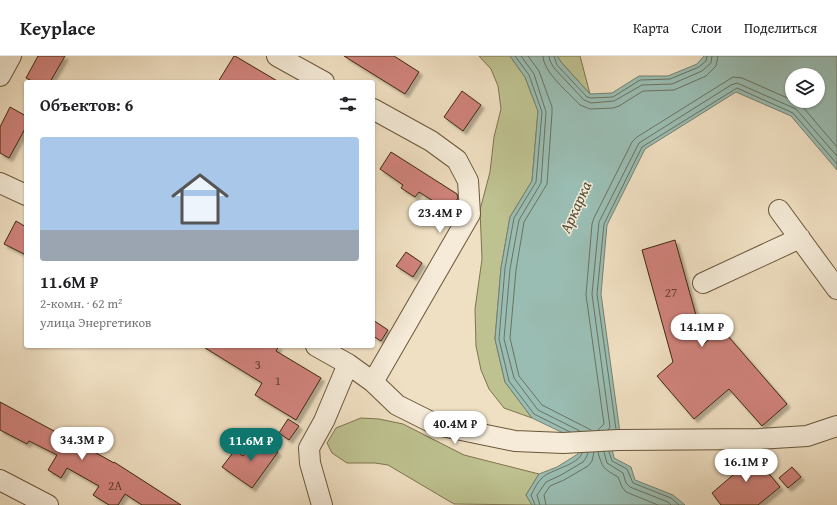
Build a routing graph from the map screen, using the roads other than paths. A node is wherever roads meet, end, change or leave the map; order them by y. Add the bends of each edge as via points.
1 (11, 56) edge
2 (277, 56) edge
3 (0, 76) edge
4 (320, 80) edge
5 (375, 110) edge
6 (0, 183) edge
7 (24, 194) edge
8 (779, 210) dead end
9 (800, 238) junction
10 (703, 283) dead end
11 (837, 290) edge
12 (320, 348) edge
13 (348, 364) junction
14 (373, 382) junction
15 (837, 426) edge
16 (0, 480) edge
17 (48, 505) edge
18 (322, 505) edge

1 - 3 street
2 - 4 street
5 - 14 street via 431,141 457,160 468,181 470,214
6 - 7 street
8 - 9 street
9 - 10 street
9 - 11 street
12 - 13 street
13 - 14 street
13 - 18 street via 324,421 309,448 310,463
14 - 15 street via 397,405 437,425 515,441 563,443 759,439 807,436
16 - 17 street

